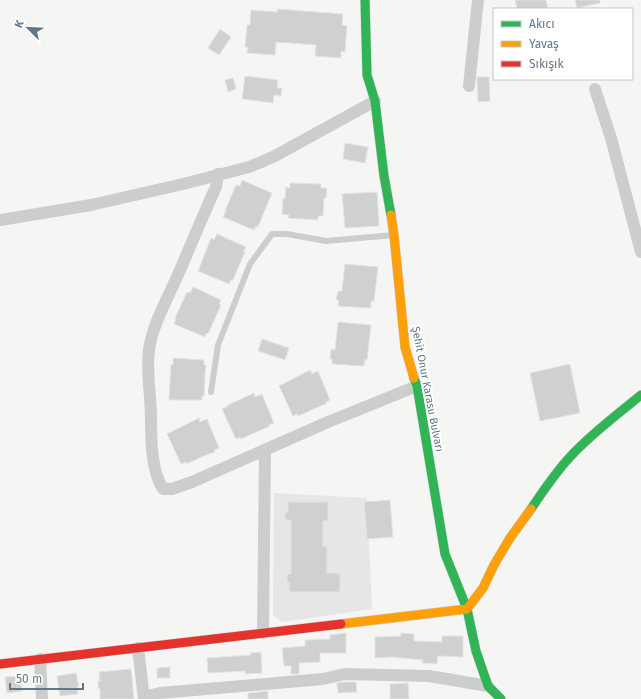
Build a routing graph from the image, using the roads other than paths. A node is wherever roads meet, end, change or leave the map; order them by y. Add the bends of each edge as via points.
1 (365, 0) edge
2 (478, 0) edge
3 (470, 86) dead end
4 (595, 89) dead end
5 (375, 101) junction
6 (218, 174) junction
7 (0, 220) edge
8 (394, 235) junction
9 (641, 252) edge
10 (417, 386) junction
11 (211, 392) dead end
12 (641, 395) edge
13 (265, 450) junction
14 (467, 609) junction
15 (263, 633) junction
16 (138, 648) junction
17 (40, 659) junction
18 (0, 664) edge
19 (488, 686) junction
20 (144, 698) edge
21 (42, 699) edge
22 (501, 699) edge

1 - 5 street, Şehit Onur Karasu Bulvarı via 367,74
2 - 3 street
4 - 9 street
5 - 6 street via 273,156 249,167
5 - 8 street, Şehit Onur Karasu Bulvarı
6 - 7 street via 91,205
6 - 13 street via 216,187 151,340 148,379 151,446 158,482 167,489 192,482
8 - 10 street, Şehit Onur Karasu Bulvarı via 405,347
8 - 11 lane via 326,242 288,234 272,234 250,264 218,345
10 - 13 street
10 - 14 street, Şehit Onur Karasu Bulvarı via 445,554
12 - 14 street via 570,457 551,480 510,538 483,588
13 - 15 street
14 - 15 street
14 - 19 street, Şehit Onur Karasu Bulvarı via 476,651
15 - 16 street
16 - 17 street
16 - 20 street
17 - 18 street
17 - 21 street
19 - 20 street via 429,676 345,674 323,679 160,694
19 - 22 street, Şehit Onur Karasu Bulvarı

